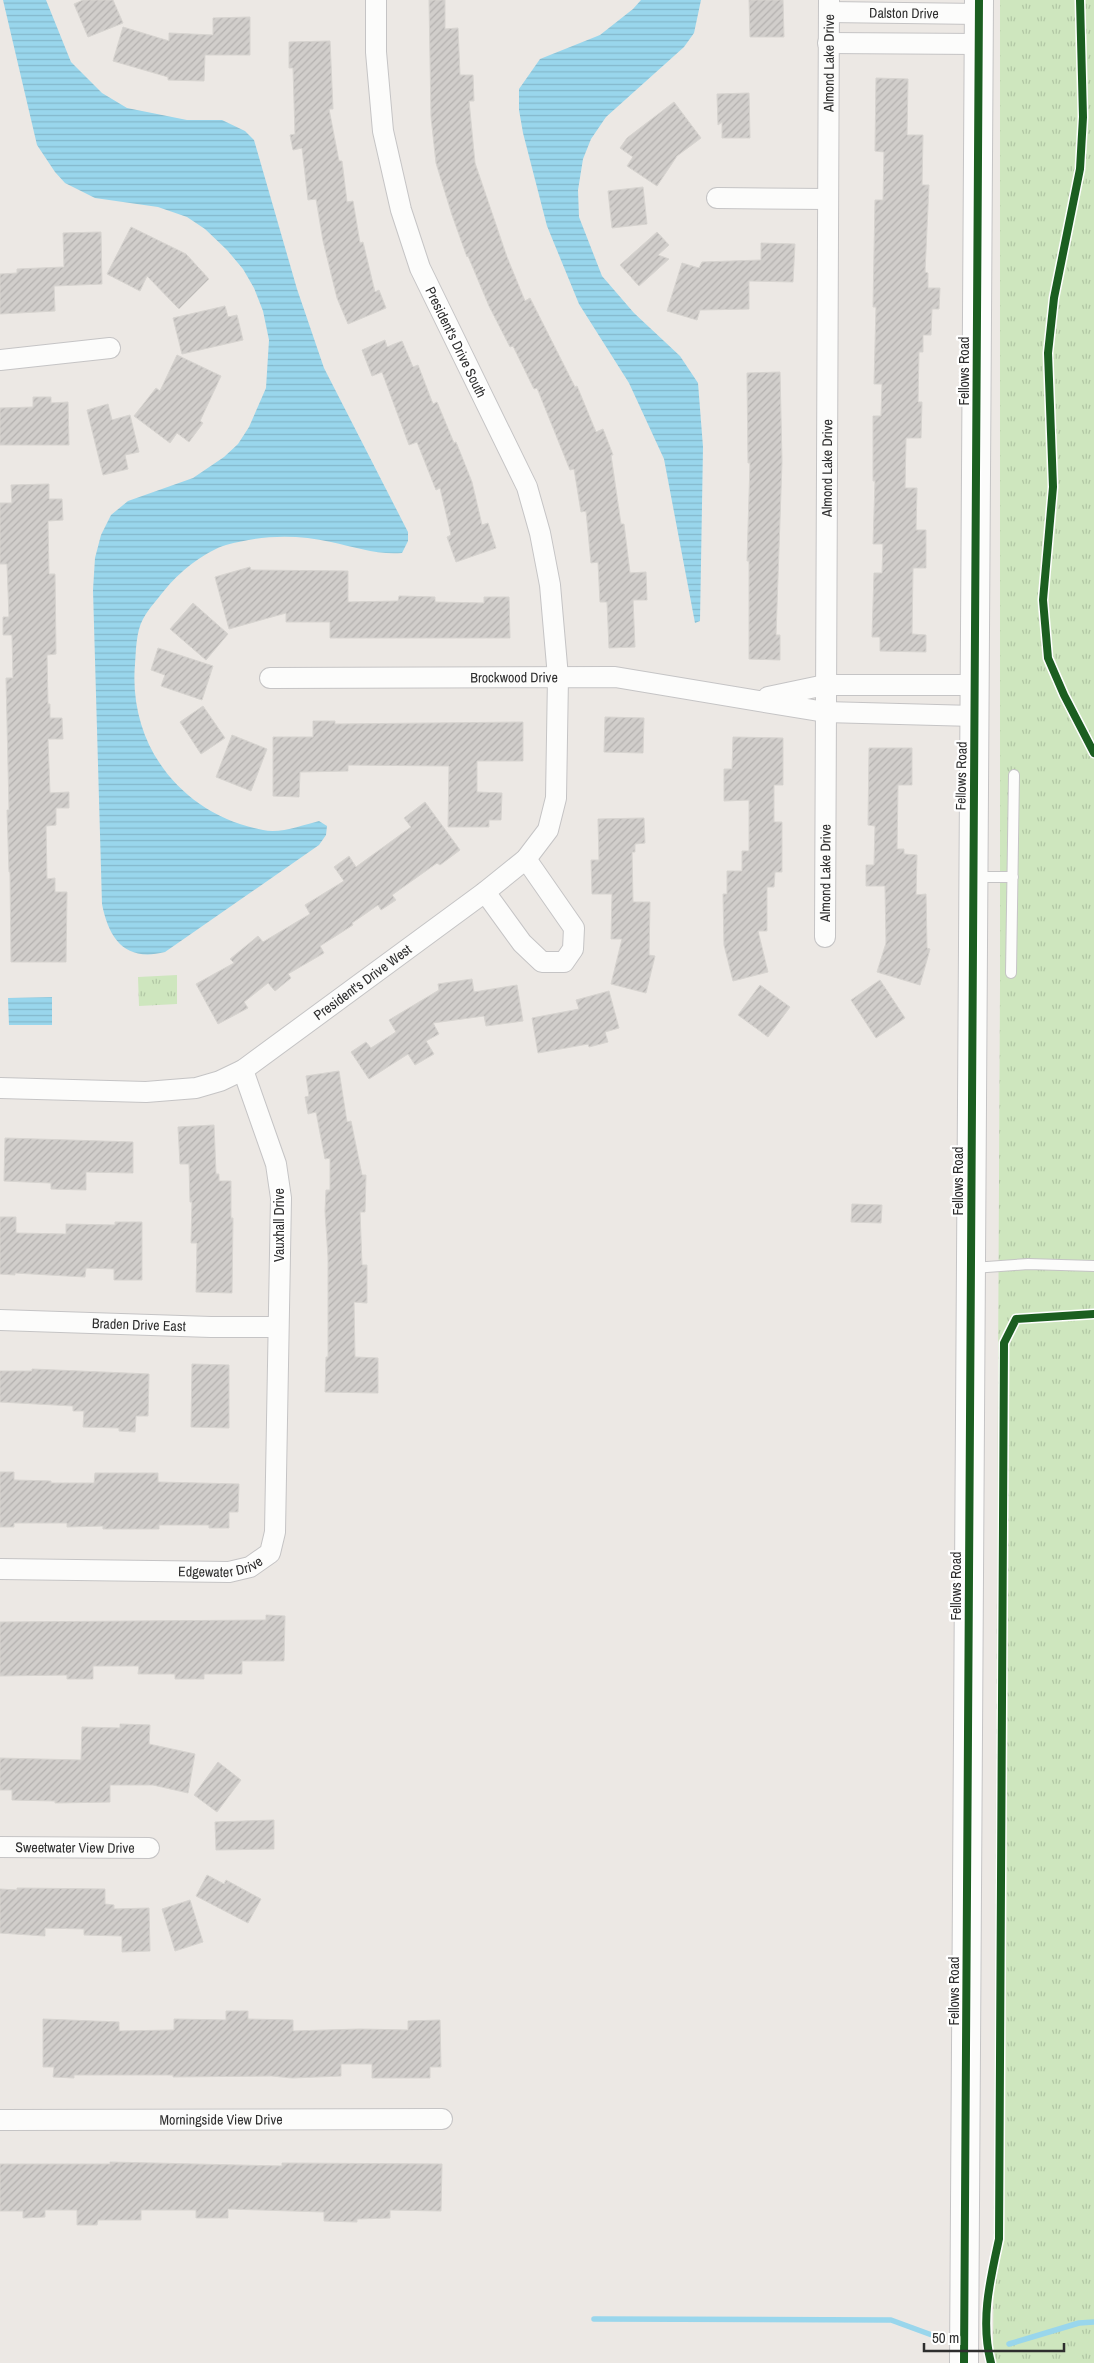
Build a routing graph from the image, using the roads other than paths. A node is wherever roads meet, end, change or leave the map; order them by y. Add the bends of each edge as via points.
1 (376, 0) edge
2 (829, 6) edge
3 (979, 7) edge
4 (828, 43) junction
5 (978, 44) junction
6 (717, 198) dead end
7 (827, 199) junction
8 (110, 348) dead end
9 (0, 360) edge
10 (558, 677) junction
11 (270, 678) dead end
12 (975, 684) junction
13 (826, 685) junction
14 (756, 699) junction
15 (826, 712) junction
16 (974, 716) junction
17 (1014, 775) dead end
18 (526, 859) junction
19 (972, 877) junction
20 (1012, 877) junction
21 (485, 892) junction
22 (824, 937) dead end
23 (1011, 973) dead end
24 (243, 1070) junction
25 (0, 1088) edge
26 (1094, 1266) edge
27 (971, 1268) junction
28 (0, 1320) edge
29 (278, 1327) junction
30 (0, 1569) edge
31 (0, 1847) edge
32 (149, 1848) dead end
33 (442, 2119) dead end
34 (0, 2120) edge
35 (964, 2363) edge

1 - 10 street, President's Drive South via 376,52 383,131 401,210 420,268 528,487 550,585
2 - 3 street, Dalston Drive
2 - 4 street, Almond Lake Drive
3 - 5 street, Fellows Road
4 - 5 street
4 - 7 street, Almond Lake Drive
5 - 12 street, Fellows Road
6 - 7 street
7 - 13 street, Almond Lake Drive
8 - 9 street
10 - 11 street, Brockwood Drive
10 - 14 street, Brockwood Drive via 615,678
10 - 18 street, President's Drive West via 556,798 548,830
12 - 13 street, Brockwood Drive
12 - 16 street, Fellows Road
13 - 14 street, Brockwood Drive
13 - 15 street, Almond Lake Drive
14 - 15 street, Brockwood Drive
15 - 16 street, Brockwood Drive
15 - 22 street, Almond Lake Drive
16 - 19 street, Fellows Road
17 - 20 lane
18 - 21 street, President's Drive West
18 - 21 street via 574,928 573,949 564,962 542,962 522,943
19 - 20 lane
19 - 27 street, Fellows Road
20 - 23 lane
21 - 24 street, President's Drive West
24 - 25 street, President's Drive West via 196,1088 146,1092
24 - 29 street, Vauxhall Drive via 276,1164 281,1198
26 - 27 lane via 1028,1264
27 - 35 street, Fellows Road
28 - 29 street, Braden Drive East
29 - 30 street, Edgewater Drive via 276,1532 270,1553 250,1567 229,1572
31 - 32 street, Sweetwater View Drive
33 - 34 street, Morningside View Drive

